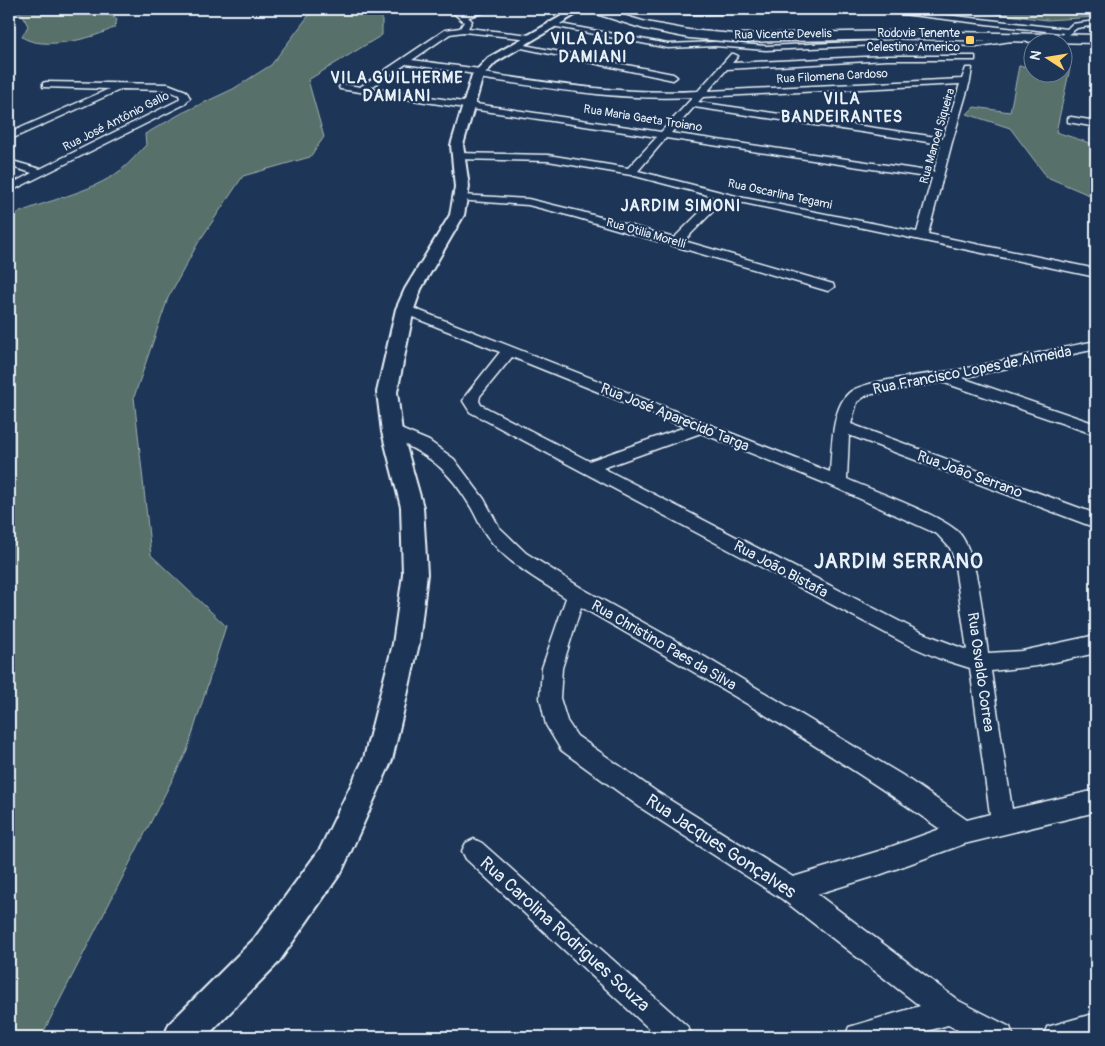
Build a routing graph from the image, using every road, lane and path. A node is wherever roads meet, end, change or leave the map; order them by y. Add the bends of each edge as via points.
1 (452, 9) edge
2 (493, 9) edge
3 (580, 9) edge
4 (592, 9) edge
5 (615, 10) edge
6 (639, 10) edge
7 (463, 16) junction
8 (1096, 22) edge
9 (552, 24) junction
10 (463, 30) junction
11 (1059, 32) edge
12 (1068, 32) edge
13 (1022, 33) edge
14 (1072, 33) edge
15 (1096, 35) edge
16 (1096, 39) edge
17 (523, 41) junction
18 (979, 41) junction
19 (740, 47) junction
20 (972, 58) junction
21 (402, 61) junction
22 (727, 66) junction
23 (479, 73) junction
24 (673, 78) dead end
25 (966, 81) junction
26 (46, 85) dead end
27 (123, 86) junction
28 (343, 88) dead end
29 (361, 90) junction
30 (700, 95) junction
31 (691, 104) junction
32 (470, 105) junction
33 (1071, 120) dead end
34 (1096, 124) edge
35 (664, 134) junction
36 (9, 137) edge
37 (947, 142) junction
38 (457, 156) junction
39 (9, 163) edge
40 (631, 172) junction
41 (41, 173) junction
42 (938, 176) junction
43 (9, 189) edge
44 (723, 195) junction
45 (461, 198) junction
46 (922, 236) junction
47 (677, 242) junction
48 (1096, 273) edge
49 (828, 286) dead end
50 (405, 309) junction
51 (1096, 345) edge
52 (510, 350) junction
53 (1077, 350) junction
54 (1096, 356) edge
55 (944, 377) junction
56 (844, 427) junction
57 (699, 428) junction
58 (1096, 430) edge
59 (392, 432) junction
60 (586, 468) junction
61 (838, 482) junction
62 (1096, 521) edge
63 (943, 529) joint
64 (576, 595) junction
65 (1096, 644) edge
66 (979, 662) junction
67 (1096, 801) edge
68 (1003, 823) junction
69 (964, 832) junction
70 (474, 851) dead end
71 (791, 890) junction
72 (949, 1011) junction
73 (1096, 1027) edge
74 (182, 1037) edge
75 (678, 1037) edge
76 (859, 1037) edge
77 (1000, 1037) edge
78 (1057, 1037) edge

1 - 7 street
2 - 7 street
3 - 9 street
4 - 18 highway via 644,26 709,37 754,39 864,35
5 - 6 highway
5 - 13 highway via 670,26 736,35
6 - 11 street via 877,9
7 - 10 street via 468,21
8 - 12 street via 1072,27
9 - 17 street
9 - 19 street, Rua Vicente Develis via 668,46 715,44
10 - 17 street
10 - 21 street via 448,32
14 - 15 highway
16 - 18 highway
17 - 23 street via 492,60
17 - 24 street
18 - 19 street, Rua Vicente Develis
18 - 20 street, Rua Manoel Siqueira
19 - 22 street
20 - 22 street via 887,58
20 - 25 street, Rua Manoel Siqueira
21 - 23 street, Rua Filomena Cardoso
21 - 29 street
22 - 30 street
23 - 30 street, Rua Filomena Cardoso via 619,94
23 - 32 street
25 - 30 street, Rua Filomena Cardoso
25 - 37 street, Rua Manoel Siqueira
26 - 27 street, Rua José Antônio Gallo
27 - 36 street
27 - 41 street, Rua José Antônio Gallo via 168,87 183,93 185,98
28 - 29 street, Rua Maria Gaeta Troiano
29 - 32 street, Rua Maria Gaeta Troiano
30 - 31 street
31 - 35 street
31 - 37 street
32 - 35 street, Rua Maria Gaeta Troiano
32 - 38 street via 459,135
33 - 34 street
35 - 40 street
35 - 42 street, Rua Maria Gaeta Troiano
37 - 42 street, Rua Manoel Siqueira
38 - 40 street, Rua Oscarlina Tegami via 548,158
38 - 45 street
39 - 41 street
40 - 44 street, Rua Oscarlina Tegami
41 - 43 street, Rua José Antônio Gallo
42 - 46 street, Rua Manoel Siqueira
44 - 46 street, Rua Oscarlina Tegami
44 - 47 street
45 - 47 street, Rua Otilia Morelli via 528,202
45 - 50 street via 457,215 413,289
46 - 48 street, Rua Oscarlina Tegami
47 - 49 street, Rua Otilia Morelli
50 - 52 street, Rua José Aparecido Targa
50 - 59 street via 387,392
51 - 53 street, Rua Francisco Lopes de Almeida
52 - 57 street, Rua José Aparecido Targa
52 - 60 street, Rua João Bistafa via 473,395 471,401 475,408
53 - 54 street
53 - 55 street, Rua Francisco Lopes de Almeida
55 - 56 street, Rua Francisco Lopes de Almeida via 857,393 851,400
55 - 58 street
56 - 61 street
56 - 62 street, Rua João Serrano
57 - 60 street
57 - 61 street, Rua José Aparecido Targa
59 - 64 street, Rua Christino Paes da Silva via 423,445 448,463 478,504 493,532 520,558
59 - 74 street via 412,507 415,574 406,644 378,760 331,860 266,951
60 - 66 street, Rua João Bistafa via 913,638
61 - 63 street, Rua José Aparecido Targa
63 - 66 street, Rua Osvaldo Correa via 961,549
64 - 69 street, Rua Christino Paes da Silva via 698,663 894,783
64 - 71 street, Rua Jacques Gonçalves via 552,668 550,698 557,725 569,743 649,800
65 - 66 street, Rua João Bistafa via 1016,660
66 - 68 street, Rua Osvaldo Correa
67 - 68 street
68 - 69 street
69 - 71 street
70 - 75 street, Rua Carolina Rodrigues Souza
71 - 72 street, Rua Jacques Gonçalves
72 - 76 street
72 - 77 street, Rua Jacques Gonçalves
73 - 78 street

